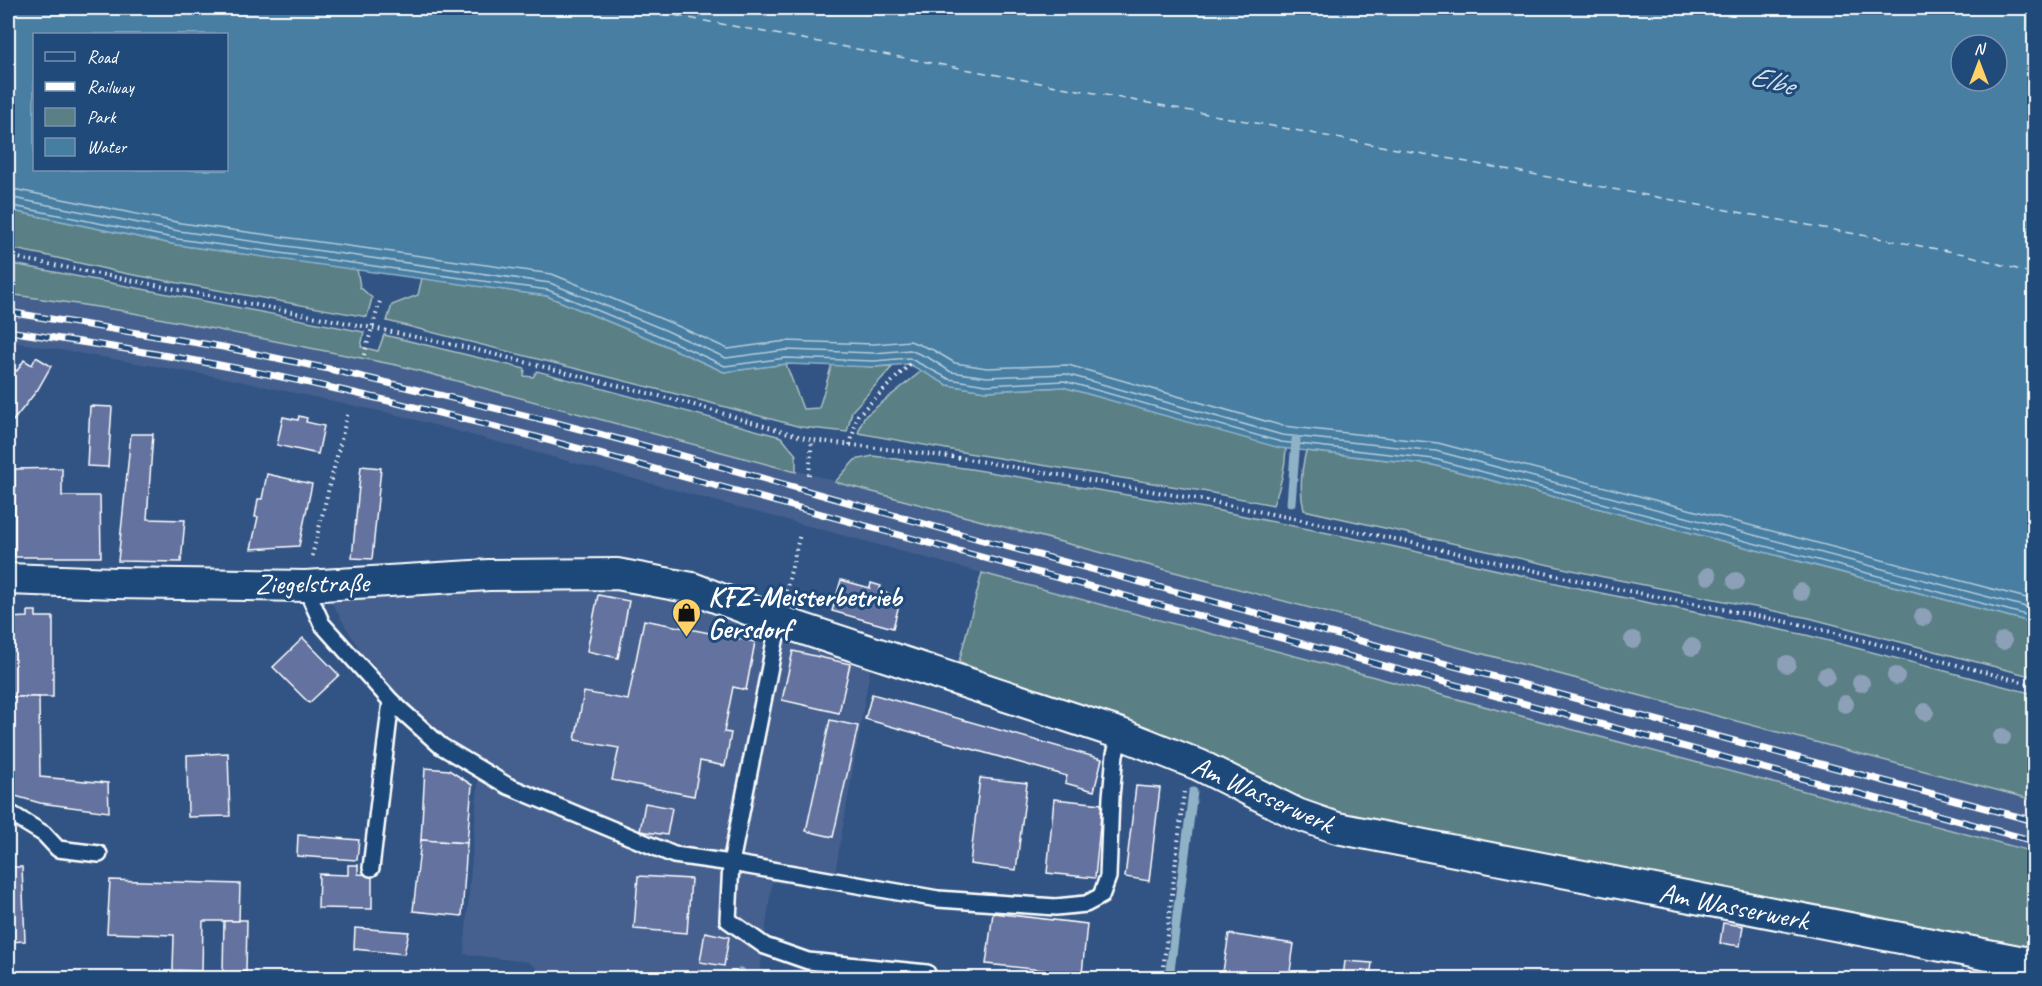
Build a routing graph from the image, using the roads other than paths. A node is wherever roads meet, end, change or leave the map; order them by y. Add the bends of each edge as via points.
1 (617, 574) joint
2 (8, 579) edge
3 (305, 586) junction
4 (780, 621) junction
5 (391, 701) junction
6 (1121, 734) junction
7 (8, 812) edge
8 (99, 854) dead end
9 (731, 862) junction
10 (371, 868) dead end
11 (2034, 964) edge
12 (927, 973) dead end

1 - 3 street, Ziegelstraße via 489,575
1 - 4 street, Am Wasserwerk via 692,588
2 - 3 street, Ziegelstraße
3 - 5 lane via 322,624
4 - 6 street, Am Wasserwerk
4 - 9 lane
5 - 9 lane via 441,746 508,786 675,855
5 - 10 lane
6 - 9 lane via 1111,797 1108,878 1101,896 1086,904 1056,907 938,899
6 - 11 street, Am Wasserwerk via 1199,765 1297,814 1337,828
7 - 8 lane via 44,834 58,849
9 - 12 lane via 728,920 765,946 808,961

